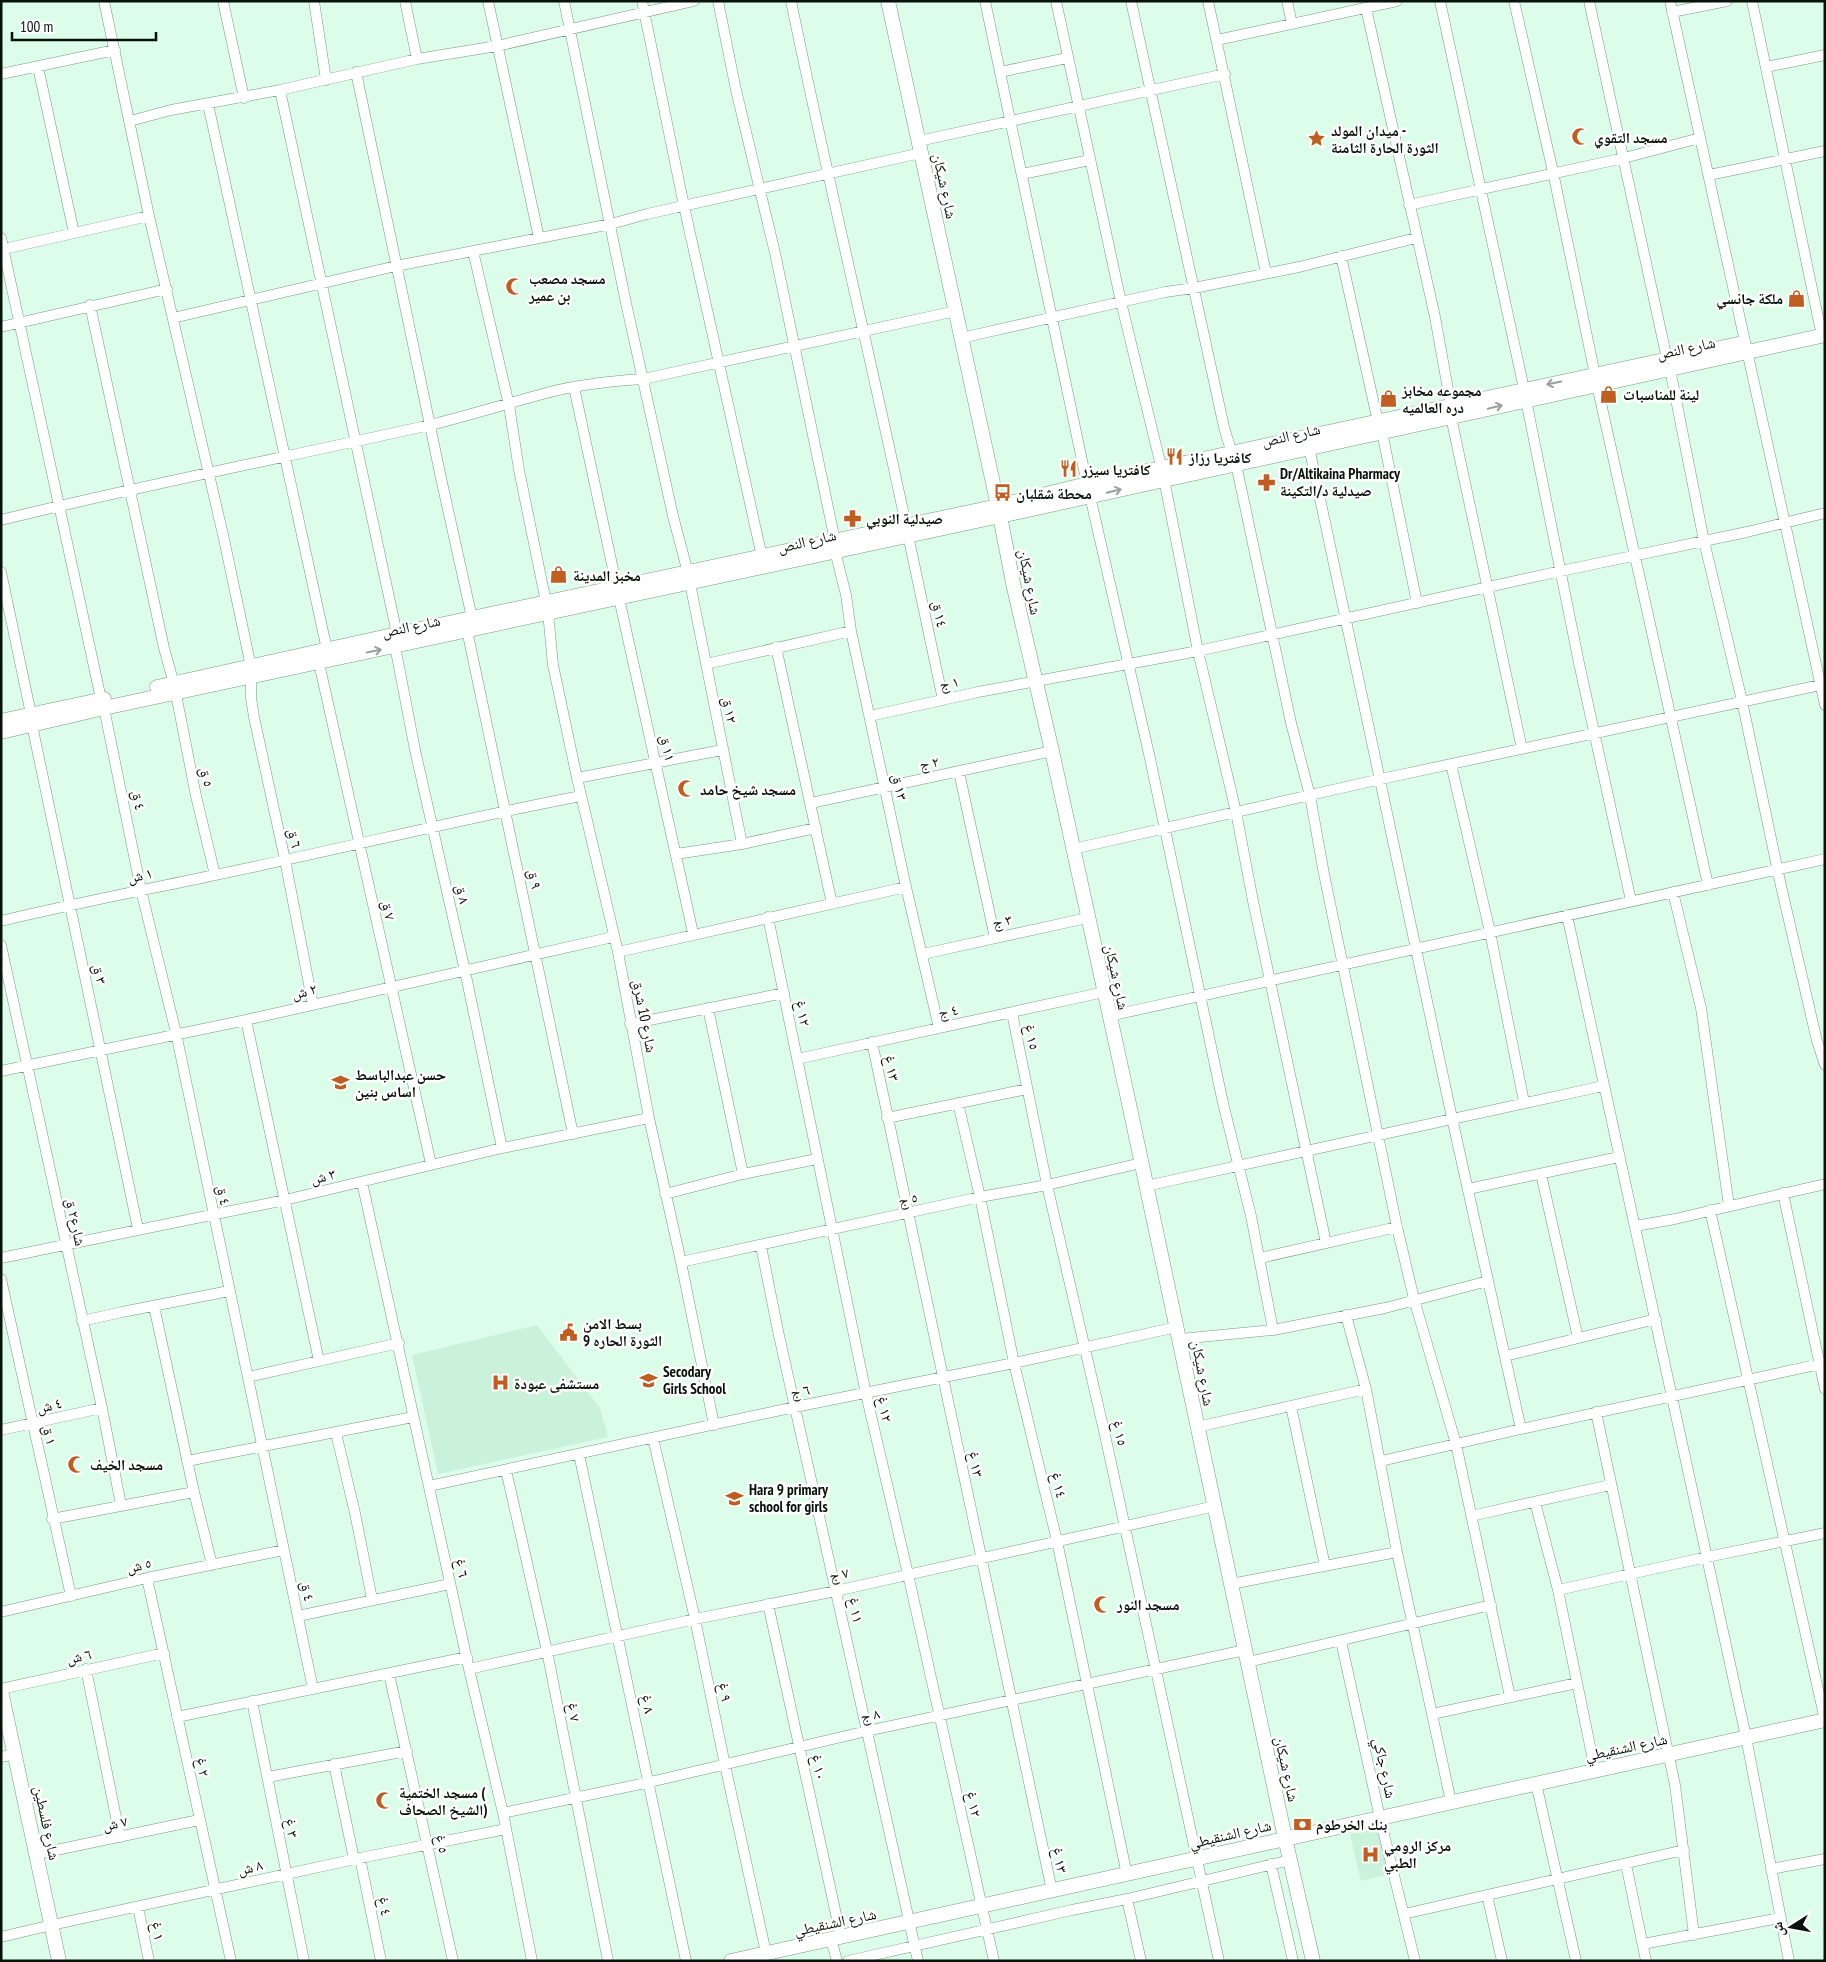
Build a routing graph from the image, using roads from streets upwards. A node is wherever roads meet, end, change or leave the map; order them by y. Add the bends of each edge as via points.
1 (104, 1) edge
2 (223, 1) edge
3 (314, 1) edge
4 (405, 1) edge
5 (488, 1) edge
6 (564, 1) edge
7 (642, 1) edge
8 (694, 1) edge
9 (718, 1) edge
10 (791, 1) edge
11 (888, 1) edge
12 (985, 1) edge
13 (1056, 1) edge
14 (1131, 1) edge
15 (1208, 1) edge
16 (1287, 1) edge
17 (1397, 1) edge
18 (1440, 1) edge
19 (1514, 1) edge
20 (1589, 1) edge
21 (1670, 1) edge
22 (1727, 1) edge
23 (1752, 1) edge
24 (1366, 8) junction
25 (644, 12) junction
26 (1672, 12) junction
27 (1292, 24) junction
28 (570, 29) junction
29 (1217, 40) junction
30 (497, 46) junction
31 (115, 50) junction
32 (1825, 55) edge
33 (1068, 58) junction
34 (418, 60) junction
35 (38, 67) junction
36 (1766, 67) junction
37 (356, 72) junction
38 (1000, 72) junction
39 (1, 74) edge
40 (1225, 74) junction
41 (326, 80) junction
42 (280, 90) junction
43 (1152, 91) junction
44 (244, 98) junction
45 (208, 104) junction
46 (1079, 106) junction
47 (1011, 120) junction
48 (130, 121) junction
49 (1700, 138) junction
50 (920, 147) junction
51 (1825, 152) edge
52 (1624, 158) junction
53 (1090, 160) junction
54 (1786, 160) junction
55 (1553, 172) junction
56 (827, 174) junction
57 (1022, 174) junction
58 (1709, 176) junction
59 (1480, 189) junction
60 (759, 190) junction
61 (1409, 205) junction
62 (684, 206) junction
63 (149, 216) junction
64 (611, 224) junction
65 (74, 233) junction
66 (539, 238) junction
67 (1416, 238) junction
68 (3, 244) edge
69 (473, 251) junction
70 (1341, 256) junction
71 (396, 266) junction
72 (1266, 273) junction
73 (322, 284) junction
74 (1194, 288) junction
75 (167, 289) junction
76 (251, 299) junction
77 (1120, 302) junction
78 (90, 306) junction
79 (956, 311) junction
80 (173, 318) junction
81 (1053, 318) junction
82 (19, 324) junction
83 (1, 327) edge
84 (863, 330) junction
85 (1823, 334) edge
86 (961, 338) junction
87 (794, 345) junction
88 (1746, 347) junction
89 (719, 363) junction
90 (1668, 364) junction
91 (644, 379) junction
92 (1596, 380) junction
93 (574, 387) junction
94 (1525, 395) junction
95 (508, 405) junction
96 (1451, 412) junction
97 (430, 425) junction
98 (1380, 427) junction
99 (355, 441) junction
100 (1309, 447) junction
101 (284, 456) junction
102 (1234, 459) junction
103 (208, 472) junction
104 (1163, 474) junction
105 (130, 489) junction
106 (1089, 490) junction
107 (60, 506) junction
108 (999, 511) junction
109 (1825, 513) edge
110 (1, 520) edge
111 (1785, 522) junction
112 (907, 530) junction
113 (1704, 541) junction
114 (835, 546) junction
115 (1635, 556) junction
116 (762, 557) junction
117 (1561, 571) junction
118 (1, 572) edge
119 (689, 578) junction
120 (1488, 588) junction
121 (618, 593) junction
122 (1417, 603) junction
123 (547, 608) junction
124 (1345, 618) junction
125 (470, 624) junction
126 (851, 631) junction
127 (1273, 634) junction
128 (396, 640) junction
129 (776, 647) junction
130 (327, 650) junction
131 (1198, 651) junction
132 (319, 662) junction
133 (706, 664) junction
134 (1128, 665) junction
135 (251, 672) junction
136 (1036, 682) junction
137 (1822, 684) edge
138 (174, 688) junction
139 (944, 700) junction
140 (1742, 701) junction
141 (102, 704) junction
142 (1825, 705) edge
143 (870, 716) junction
144 (1670, 716) junction
145 (31, 719) junction
146 (1, 721) edge
147 (1, 732) edge
148 (1595, 733) junction
149 (1522, 749) junction
150 (722, 750) junction
151 (1052, 752) junction
152 (656, 763) junction
153 (1451, 764) junction
154 (959, 772) junction
155 (577, 778) junction
156 (1381, 779) junction
157 (885, 788) junction
158 (581, 796) junction
159 (1310, 796) junction
160 (811, 803) junction
161 (505, 810) junction
162 (1236, 812) junction
163 (432, 827) junction
164 (816, 828) junction
165 (1164, 828) junction
166 (359, 844) junction
167 (742, 844) junction
168 (1073, 849) junction
169 (676, 854) junction
170 (1825, 859) edge
171 (285, 860) junction
172 (1778, 868) junction
173 (215, 875) junction
174 (1708, 885) junction
175 (906, 887) junction
176 (141, 890) junction
177 (1673, 892) junction
178 (1631, 901) junction
179 (832, 904) junction
180 (69, 905) junction
181 (1567, 915) junction
182 (768, 917) junction
183 (1087, 918) junction
184 (1, 922) edge
185 (1490, 932) junction
186 (693, 933) junction
187 (613, 937) junction
188 (995, 938) junction
189 (1, 945) edge
190 (1416, 947) junction
191 (618, 952) junction
192 (923, 954) junction
193 (536, 956) junction
194 (1342, 965) junction
195 (465, 971) junction
196 (1271, 982) junction
197 (391, 987) junction
198 (1104, 992) junction
199 (784, 993) junction
200 (1200, 997) junction
201 (312, 1005) junction
202 (708, 1008) junction
203 (1012, 1013) junction
204 (1109, 1016) junction
205 (246, 1020) junction
206 (630, 1024) junction
207 (939, 1028) junction
208 (176, 1033) junction
209 (872, 1042) junction
210 (100, 1049) junction
211 (798, 1059) junction
212 (28, 1065) junction
213 (1825, 1065) edge
214 (1, 1071) edge
215 (1603, 1086) junction
216 (1027, 1089) junction
217 (1524, 1102) junction
218 (958, 1103) junction
219 (649, 1118) junction
220 (888, 1118) junction
221 (1452, 1118) junction
222 (573, 1134) junction
223 (1378, 1135) junction
224 (502, 1148) junction
225 (1306, 1151) junction
226 (1619, 1157) junction
227 (817, 1159) junction
228 (1141, 1162) junction
229 (431, 1164) junction
230 (1238, 1166) junction
231 (743, 1174) junction
232 (1541, 1174) junction
233 (362, 1182) junction
234 (1825, 1184) edge
235 (1047, 1185) junction
236 (1146, 1186) junction
237 (1468, 1189) junction
238 (1783, 1193) junction
239 (665, 1194) junction
240 (980, 1197) junction
241 (285, 1200) junction
242 (1729, 1206) junction
243 (1710, 1210) junction
244 (213, 1214) junction
245 (907, 1214) junction
246 (1635, 1226) junction
247 (1397, 1227) junction
248 (138, 1229) junction
249 (833, 1230) junction
250 (1326, 1243) junction
251 (66, 1244) junction
252 (761, 1246) junction
253 (1, 1258) edge
254 (1260, 1258) junction
255 (681, 1262) junction
256 (1, 1279) edge
257 (1488, 1281) junction
258 (229, 1291) junction
259 (1414, 1299) junction
260 (154, 1306) junction
261 (1346, 1315) junction
262 (1656, 1319) junction
263 (82, 1321) junction
264 (1273, 1330) junction
265 (1178, 1333) junction
266 (1578, 1338) junction
267 (399, 1344) junction
268 (1084, 1348) junction
269 (1505, 1356) junction
270 (319, 1361) junction
271 (1014, 1363) junction
272 (1822, 1363) edge
273 (248, 1377) junction
274 (943, 1378) junction
275 (1749, 1379) junction
276 (1366, 1389) junction
277 (1825, 1389) edge
278 (866, 1394) junction
279 (1673, 1396) junction
280 (1291, 1406) junction
281 (795, 1407) junction
282 (102, 1408) junction
283 (1596, 1412) junction
284 (414, 1417) junction
285 (33, 1424) junction
286 (714, 1425) junction
287 (1197, 1427) junction
288 (1521, 1428) junction
289 (1, 1430) edge
290 (336, 1433) junction
291 (653, 1438) junction
292 (1456, 1444) junction
293 (263, 1446) junction
294 (579, 1454) junction
295 (187, 1461) junction
296 (1381, 1461) junction
297 (506, 1470) junction
298 (1610, 1485) junction
299 (429, 1486) junction
300 (194, 1492) junction
301 (1535, 1502) junction
302 (121, 1505) junction
303 (1214, 1506) junction
304 (1471, 1516) junction
305 (52, 1519) junction
306 (1124, 1525) junction
307 (1825, 1533) edge
308 (1057, 1541) junction
309 (1786, 1542) junction
310 (284, 1550) junction
311 (1397, 1552) junction
312 (980, 1557) junction
313 (1707, 1557) junction
314 (212, 1565) junction
315 (1325, 1566) junction
316 (908, 1574) junction
317 (1630, 1574) junction
318 (147, 1578) junction
319 (450, 1584) junction
320 (1231, 1584) junction
321 (1558, 1590) junction
322 (836, 1591) junction
323 (70, 1596) junction
324 (372, 1599) junction
325 (768, 1604) junction
326 (1491, 1605) junction
327 (1, 1612) edge
328 (298, 1616) junction
329 (696, 1619) junction
330 (1413, 1623) junction
331 (618, 1636) junction
332 (1341, 1641) junction
333 (547, 1651) junction
334 (164, 1653) junction
335 (1246, 1656) junction
336 (466, 1657) junction
337 (86, 1669) junction
338 (469, 1669) junction
339 (1155, 1669) junction
340 (389, 1674) junction
341 (1577, 1683) junction
342 (1086, 1684) junction
343 (313, 1689) junction
344 (1, 1690) edge
345 (1510, 1697) junction
346 (252, 1701) junction
347 (1012, 1701) junction
348 (1432, 1714) junction
349 (938, 1716) junction
350 (177, 1717) junction
351 (1825, 1720) edge
352 (867, 1731) junction
353 (1746, 1737) junction
354 (799, 1748) junction
355 (407, 1751) junction
356 (1668, 1754) junction
357 (8, 1756) edge
358 (334, 1764) junction
359 (725, 1765) junction
360 (1595, 1770) junction
361 (268, 1777) junction
362 (650, 1782) junction
363 (1536, 1783) junction
364 (577, 1798) junction
365 (1451, 1802) junction
366 (503, 1813) junction
367 (1380, 1818) junction
368 (199, 1820) junction
369 (506, 1829) junction
370 (120, 1837) junction
371 (1285, 1838) junction
372 (427, 1844) junction
373 (1684, 1850) junction
374 (37, 1854) junction
375 (357, 1858) junction
376 (1197, 1859) junction
377 (1825, 1859) edge
378 (1290, 1860) junction
379 (1271, 1864) junction
380 (1626, 1864) junction
381 (1771, 1869) junction
382 (1127, 1874) junction
383 (286, 1875) junction
384 (1559, 1879) junction
385 (1202, 1882) junction
386 (216, 1890) junction
387 (1052, 1891) junction
388 (1487, 1895) junction
389 (1127, 1899) junction
390 (981, 1906) junction
391 (138, 1907) junction
392 (1404, 1914) junction
393 (1780, 1918) junction
394 (908, 1923) junction
395 (52, 1925) junction
396 (987, 1930) junction
397 (1694, 1935) junction
398 (1, 1937) edge
399 (836, 1938) junction
400 (1643, 1944) junction
401 (914, 1946) junction
402 (766, 1953) junction
403 (59, 1961) edge
404 (149, 1961) edge
405 (231, 1961) edge
406 (304, 1961) edge
407 (381, 1961) edge
408 (453, 1961) edge
409 (532, 1961) edge
410 (608, 1961) edge
411 (686, 1961) edge
412 (731, 1961) edge
413 (837, 1961) edge
414 (848, 1961) edge
415 (918, 1961) edge
416 (994, 1961) edge
417 (1141, 1961) edge
418 (1218, 1961) edge
419 (1292, 1961) edge
420 (1313, 1961) edge
421 (1415, 1961) edge
422 (1502, 1961) edge
423 (1576, 1961) edge
424 (1646, 1961) edge
425 (1789, 1961) edge

1 - 31 street, ٦ ق
2 - 44 street
3 - 41 street
4 - 34 street
5 - 30 street
6 - 28 street, ١٢ ق
7 - 25 street
8 - 25 street
9 - 60 street, ١٣ ق
10 - 56 street, ١٤ ق
11 - 50 street, شارع شيكان
12 - 38 street
13 - 33 street
14 - 43 street
15 - 29 street
16 - 27 street
17 - 24 street
18 - 59 street
19 - 55 street
20 - 52 street
21 - 26 street
22 - 26 street
23 - 36 street
24 - 27 street
24 - 61 street
25 - 28 street
25 - 62 street
26 - 49 street
27 - 29 street
28 - 30 street
28 - 64 street, ١٢ ق
29 - 40 street
30 - 34 street
30 - 66 street
31 - 35 street
31 - 48 street, ٦ ق
32 - 36 street
33 - 38 street
33 - 46 street
34 - 37 street
35 - 39 street
35 - 65 street
36 - 54 street
37 - 41 street
37 - 71 street, ٩ ق
38 - 47 street
40 - 43 street
40 - 72 street
41 - 42 street
42 - 44 street
42 - 73 street, ٨ ق
43 - 46 street
43 - 74 street
44 - 45 street
45 - 48 street
45 - 76 street
46 - 47 street
46 - 53 street
47 - 50 street
47 - 57 street
48 - 63 street, ٦ ق
49 - 52 street
49 - 58 street
50 - 56 street
50 - 79 street, شارع شيكان
51 - 54 street
52 - 55 street
52 - 90 street
53 - 57 street
53 - 77 street
54 - 58 street
54 - 85 street
55 - 59 street
55 - 92 street
56 - 60 street
56 - 84 street, ١٤ ق
57 - 81 street
58 - 88 street
59 - 61 street
59 - 94 street
60 - 62 street
60 - 87 street, ١٣ ق
61 - 67 street
62 - 64 street
62 - 89 street
63 - 65 street
63 - 75 street, ٦ ق
64 - 66 street
64 - 91 street, ١٢ ق
65 - 68 street
66 - 69 street
67 - 70 street
67 - 96 street
68 - 82 street, ٤ ق
69 - 71 street
69 - 95 street, شارع 10 شرق
70 - 72 street
70 - 98 street
71 - 73 street
71 - 97 street, ٩ ق
72 - 74 street
73 - 76 street
73 - 99 street, ٨ ق
74 - 77 street
74 - 102 street
75 - 78 street
75 - 80 street, ٦ ق
76 - 80 street
76 - 101 street
77 - 81 street
77 - 104 street
78 - 82 street
78 - 105 street, ٥ ق
79 - 84 street
79 - 86 street, شارع شيكان
80 - 103 street, ٦ ق
81 - 86 street
81 - 106 street
82 - 83 street
82 - 107 street, ٤ ق
84 - 87 street
84 - 112 street, ١٤ ق
85 - 88 street, شارع النص
86 - 108 street, شارع شيكان
87 - 89 street
87 - 114 street, ١٣ ق
88 - 90 street, شارع النص
88 - 111 street
89 - 91 street
89 - 116 street
90 - 92 street, شارع النص
90 - 113 street
91 - 93 street
91 - 119 street, ١٢ ق
92 - 94 street, شارع النص
92 - 115 street
93 - 95 street
93 - 121 street, ١١ ق
94 - 96 street, شارع النص
94 - 117 street
95 - 97 street
95 - 123 street, شارع 10 شرق
96 - 98 street, شارع النص
96 - 120 street
97 - 99 street
97 - 125 street, ٩ ق
98 - 100 street, شارع النص
98 - 102 street, شارع النص
98 - 122 street
99 - 101 street
99 - 128 street, ٨ ق
100 - 102 street, شارع النص
100 - 124 street
101 - 103 street
101 - 130 street
102 - 104 street, شارع النص
102 - 127 street
103 - 105 street
103 - 135 street, ٦ ق
104 - 106 street, شارع النص
104 - 131 street
105 - 107 street
105 - 138 street, ٥ ق
106 - 108 street, شارع النص
106 - 134 street
107 - 110 street
107 - 141 street, ٤ ق
108 - 112 street, شارع النص
108 - 136 street, شارع شيكان
109 - 111 street, ١ ج
111 - 113 street, ١ ج
111 - 137 street
112 - 114 street, شارع النص
112 - 139 street, ١٤ ق
113 - 115 street, ١ ج
113 - 140 street
114 - 116 street, شارع النص
114 - 119 street, شارع النص
114 - 126 street, ١٣ ق
115 - 117 street, ١ ج
115 - 144 street
116 - 119 street, شارع النص
117 - 120 street, ١ ج
117 - 148 street
118 - 145 street, ٣ ق
119 - 121 street, شارع النص
119 - 133 street, ١٢ ق
120 - 122 street, ١ ج
120 - 149 street
121 - 123 street, شارع النص
121 - 152 street, ١١ ق
122 - 124 street, ١ ج
123 - 125 street, شارع النص
123 - 155 street, شارع 10 شرق via 553,665
124 - 127 street, ١ ج
124 - 156 street
125 - 128 street, شارع النص
125 - 161 street, ٩ ق
126 - 129 street
126 - 143 street, ١٣ ق
127 - 131 street, ١ ج
127 - 159 street
128 - 130 street, شارع النص
132 -> 128 street, شارع النص
128 - 163 street, ٨ ق via 414,750
129 - 133 street
129 - 160 street
130 - 135 street, شارع النص
131 - 134 street, ١ ج
131 - 162 street
132 - 135 street, شارع النص
132 - 166 street, ٧ ق
133 - 150 street, ١٢ ق
134 - 136 street, ١ ج
134 - 165 street
135 - 138 street, شارع النص
135 - 171 street, ٦ ق via 254,717
136 - 139 street, ١ ج
136 - 151 street, شارع شيكان
137 - 140 street
137 - 142 street
138 - 141 street, شارع النص
138 - 173 street, ٥ ق
139 - 143 street, ١ ج
140 - 144 street
140 - 172 street
141 - 145 street, شارع النص
141 - 176 street, ٤ ق
143 - 157 street, ١٣ ق
144 - 148 street
144 - 174 street
145 - 146 street, شارع النص
145 - 147 street, شارع النص
145 - 180 street, ٣ ق
148 - 149 street
148 - 178 street
149 - 153 street
150 - 152 street
150 - 167 street, ١٢ ق
151 - 154 street, ٢ ج
151 - 168 street, شارع شيكان
152 - 155 street
152 - 169 street, ١١ ق
153 - 156 street
153 - 185 street
154 - 157 street, ٢ ج
154 - 188 street
155 - 158 street, شارع 10 شرق
156 - 159 street
156 - 190 street
157 - 160 street, ٢ ج
157 - 175 street, ١٣ ق
158 - 161 street, ١ ش
158 - 187 street, شارع 10 شرق
159 - 162 street
159 - 194 street
160 - 164 street
161 - 163 street, ١ ش
161 - 193 street, ٩ ق
162 - 165 street
162 - 196 street
163 - 166 street, ١ ش
163 - 195 street, ٨ ق
164 - 167 street
164 - 179 street
165 - 168 street
165 - 200 street
166 - 171 street, ١ ش
166 - 197 street, ٧ ق
167 - 169 street
168 - 183 street, شارع شيكان
169 - 186 street, ١١ ق
170 - 172 street
171 - 173 street, ١ ش
171 - 201 street, ٦ ق
172 - 174 street
172 - 213 street
173 - 176 street, ١ ش
174 - 177 street
175 - 179 street
175 - 192 street, ١٣ ق
176 - 180 street, ١ ش
176 - 208 street, ٤ ق
177 - 178 street
177 - 242 street via 1701,1008
178 - 181 street
179 - 182 street
180 - 184 street, ١ ش
180 - 210 street, ٣ ق
181 - 185 street
181 - 215 street
182 - 186 street
182 - 199 street, ١٢ غ
183 - 188 street, ٣ ج
183 - 198 street, شارع شيكان
185 - 190 street
185 - 217 street
186 - 191 street
187 - 191 street, شارع 10 شرق
187 - 193 street, ٢ ش
188 - 192 street, ٣ ج
189 - 212 street, شارع٢ ق
190 - 194 street
190 - 221 street
191 - 206 street, شارع 10 شرق
192 - 207 street, ١٣ ق
193 - 195 street, ٢ ش
193 - 222 street, ٩ ق
194 - 196 street
194 - 223 street
195 - 197 street, ٢ ش
195 - 224 street, ٨ ق
196 - 200 street
196 - 225 street
197 - 201 street, ٢ ش
197 - 229 street, ٧ ق
198 - 203 street, ٤ ج
198 - 204 street, شارع شيكان
199 - 202 street
199 - 211 street, ١٢ غ
200 - 204 street
200 - 230 street
201 - 205 street, ٢ ش
202 - 206 street
202 - 231 street
203 - 207 street, ٤ ج
203 - 216 street, ١٥ غ
204 - 228 street, شارع شيكان
205 - 208 street, ٢ ش
205 - 241 street
206 - 219 street, شارع 10 شرق
207 - 209 street, ٤ ج
208 - 210 street, ٢ ش
208 - 244 street, ٤ ق
209 - 211 street, ٤ ج
209 - 220 street, ١٣ غ
210 - 212 street, ٢ ش
210 - 248 street, ٣ ق
211 - 227 street, ١٢ غ
212 - 214 street, ٢ ش
212 - 251 street, شارع٢ ق
215 - 217 street
215 - 226 street
216 - 218 street
216 - 235 street, ١٥ غ
217 - 221 street
218 - 220 street
218 - 240 street, ١٤ غ
219 - 222 street, ٣ ش
219 - 239 street, شارع 10 شرق
220 - 245 street, ١٣ غ
221 - 223 street
221 - 237 street
222 - 224 street, ٣ ش
223 - 225 street
223 - 247 street
224 - 229 street, ٣ ش
225 - 230 street
225 - 250 street
226 - 232 street
226 - 246 street
227 - 231 street
227 - 249 street, ١٢ غ
228 - 235 street, ٥ ج
228 - 236 street, شارع شيكان
229 - 233 street, ٣ ش
230 - 236 street
230 - 254 street
231 - 239 street
232 - 237 street
232 - 266 street
233 - 241 street, ٣ ش
233 - 267 street, ٦ غ
234 - 238 street
235 - 240 street, ٥ ج
235 - 268 street, ١٥ غ
236 - 265 street, شارع شيكان
237 - 257 street
238 - 242 street
238 - 272 street
239 - 255 street, شارع 10 شرق
240 - 245 street, ٥ ج
240 - 271 street, ١٤ غ
241 - 244 street, ٣ ش
241 - 270 street
242 - 243 street
243 - 246 street
243 - 275 street
244 - 248 street, ٣ ش
244 - 258 street, ٤ ق
245 - 249 street, ٥ ج
245 - 274 street, ١٣ غ
246 - 262 street
247 - 250 street
247 - 259 street
248 - 251 street, ٣ ش
249 - 252 street, ٥ ج
249 - 278 street, ١٢ غ
250 - 254 street
251 - 253 street, ٣ ش
251 - 263 street, شارع٢ ق
252 - 255 street, ٥ ج
252 - 281 street, ١١ غ
254 - 264 street
255 - 286 street, شارع 10 شرق
256 - 285 street, ١ ق
257 - 259 street, ٦ ج
257 - 269 street
258 - 260 street
258 - 273 street, ٤ ق
259 - 261 street, ٦ ج
259 - 292 street
260 - 263 street
260 - 295 street
261 - 264 street, ٦ ج
261 - 276 street
262 - 266 street
262 - 279 street
263 - 282 street, شارع٢ ق
264 - 265 street, ٦ ج
265 - 268 street, ٦ ج
265 - 287 street, شارع شيكان
266 - 269 street
267 - 270 street
267 - 284 street, ٦ غ
268 - 271 street, ٦ ج
268 - 306 street, ١٥ غ
269 - 288 street
270 - 273 street
271 - 274 street, ٦ ج
271 - 308 street, ١٤ غ
272 - 275 street
272 - 277 street
273 - 293 street, ٤ ق
274 - 278 street, ٦ ج
274 - 312 street, ١٣ غ
275 - 279 street
275 - 309 street
276 - 280 street
276 - 296 street
278 - 281 street, ٦ ج
278 - 316 street, ١٢ غ
279 - 283 street
279 - 313 street
280 - 287 street
280 - 315 street
281 - 286 street, ٦ ج
281 - 322 street, ١١ غ
282 - 285 street, ٤ ش
282 - 302 street, شارع٢ ق
283 - 288 street
283 - 298 street
284 - 290 street
284 - 299 street, ٦ غ
285 - 289 street, ٤ ش
285 - 305 street, ١ ق
286 - 291 street, ٦ ج
287 - 303 street, شارع شيكان
288 - 292 street
290 - 293 street
290 - 324 street
291 - 294 street, ٦ ج
291 - 329 street, ٩ غ
292 - 296 street
292 - 304 street
293 - 295 street
293 - 310 street, ٤ ق
294 - 297 street, ٦ ج
294 - 331 street, ٨ غ
295 - 300 street
296 - 311 street
297 - 299 street, ٦ ج
297 - 333 street, ٧ غ
298 - 301 street
298 - 317 street
299 - 319 street, ٦ غ
300 - 302 street
300 - 314 street
301 - 304 street
301 - 321 street
302 - 305 street
303 - 306 street, ٧ ج
303 - 320 street, شارع شيكان
304 - 326 street
305 - 323 street, ١ ق
306 - 308 street, ٧ ج
306 - 339 street, ١٥ غ
307 - 309 street
308 - 312 street, ٧ ج
308 - 342 street, ١٤ غ
309 - 313 street
309 - 351 street
310 - 314 street, ٥ ش
310 - 328 street, ٤ ق
311 - 315 street
311 - 330 street
312 - 316 street, ٧ ج
312 - 347 street, ١٣ غ
313 - 317 street
313 - 353 street
314 - 318 street, ٥ ش
315 - 320 street
316 - 322 street, ٧ ج
316 - 349 street, ١٢ غ
317 - 321 street
317 - 356 street
318 - 323 street, ٥ ش
318 - 334 street, ٢ غ
319 - 324 street
319 - 336 street, ٦ غ
320 - 335 street, شارع شيكان
321 - 341 street
322 - 325 street, ٧ ج
322 - 352 street, ١١ غ
323 - 327 street, ٥ ش
324 - 328 street
325 - 329 street, ٧ ج
325 - 354 street, ١٠ غ
326 - 330 street, ٨ ج
326 - 345 street
328 - 343 street, ٤ ق
329 - 331 street, ٧ ج
329 - 359 street, ٩ غ
330 - 332 street, ٨ ج
330 - 348 street
331 - 333 street, ٧ ج
331 - 362 street, ٨ غ
332 - 335 street, ٨ ج
332 - 367 street, شارع جاكي
333 - 338 street, ٧ ج
333 - 364 street, ٧ غ
334 - 337 street, ٦ ش
334 - 350 street, ٢ غ
335 - 339 street, ٨ ج
335 - 371 street, شارع شيكان
336 - 338 street, ٦ غ
336 - 340 street
337 - 344 street, ٦ ش
337 - 370 street
338 - 366 street, ٦ غ
339 - 342 street, ٨ ج
339 - 376 street, ١٥ غ
340 - 343 street
340 - 355 street, ٥ غ
341 - 345 street
341 - 360 street
342 - 347 street, ٨ ج
342 - 382 street, ١٤ غ
343 - 346 street
344 - 357 street, شارع فلسطين
345 - 348 street
346 - 350 street
346 - 361 street, ٣ غ
347 - 349 street, ٨ ج
347 - 387 street, ١٣ غ
348 - 365 street
349 - 352 street, ٨ ج
349 - 390 street, ١٢ غ
350 - 368 street, ٢ غ
351 - 353 street, شارع الشنقيطي
352 - 354 street, ٨ ج
352 - 394 street, ١١ غ
353 - 356 street, شارع الشنقيطي
353 - 381 street
354 - 359 street, ٨ ج
354 - 399 street, ١٠ غ
355 - 358 street
355 - 372 street, ٥ غ
356 - 360 street, شارع الشنقيطي
356 - 373 street
357 - 374 street, شارع فلسطين
358 - 361 street
358 - 375 street, ٤ غ
359 - 362 street, ٨ ج
359 - 402 street, ٩ غ
360 - 363 street, شارع الشنقيطي
361 - 383 street, ٣ غ
362 - 364 street, ٨ ج
362 - 411 street, ٨ غ
363 - 365 street, شارع الشنقيطي
363 - 384 street
364 - 366 street, ٨ ج
364 - 410 street, ٧ غ
365 - 367 street, شارع الشنقيطي
366 - 369 street, ٦ غ
367 - 371 street, شارع الشنقيطي
367 - 392 street, شارع جاكي
368 - 370 street, ٧ ش
368 - 386 street, ٢ غ
369 - 372 street, ٨ ش
369 - 409 street, ٦ غ
370 - 374 street, ٧ ش
371 - 376 street, شارع الشنقيطي
371 - 378 street, شارع شيكان
372 - 375 street, ٨ ش
372 - 408 street, ٥ غ
373 - 380 street
373 - 397 street
374 - 395 street, شارع فلسطين
375 - 383 street, ٨ ش
375 - 407 street, ٤ غ
376 - 382 street, شارع الشنقيطي
376 - 385 street, ١٥ غ
377 - 381 street
378 - 379 street
378 - 420 street, شارع شيكان
379 - 385 street
379 - 419 street
380 - 384 street
380 - 400 street
381 - 393 street
382 - 387 street, شارع الشنقيطي
383 - 386 street, ٨ ش
383 - 406 street, ٣ غ
384 - 388 street
384 - 423 street
385 - 389 street
385 - 418 street, ١٥ غ
386 - 391 street, ٨ ش
386 - 405 street, ٢ غ
387 - 390 street, شارع الشنقيطي
388 - 392 street
388 - 422 street
389 - 396 street
389 - 417 street
390 - 394 street, شارع الشنقيطي
390 - 396 street, ١٢ غ
391 - 395 street, ٨ ش
391 - 404 street, ١ غ
392 - 421 street, شارع جاكي
393 - 397 street
393 - 425 street
394 - 399 street, شارع الشنقيطي
394 - 401 street, ١١ غ
395 - 398 street, ٨ ش
395 - 403 street, شارع فلسطين
396 - 401 street
396 - 416 street, ١٢ غ
397 - 400 street
399 - 402 street, شارع الشنقيطي
399 - 413 street, ١٠ غ
400 - 424 street
401 - 414 street
401 - 415 street, ١١ غ
402 - 412 street, شارع الشنقيطي

